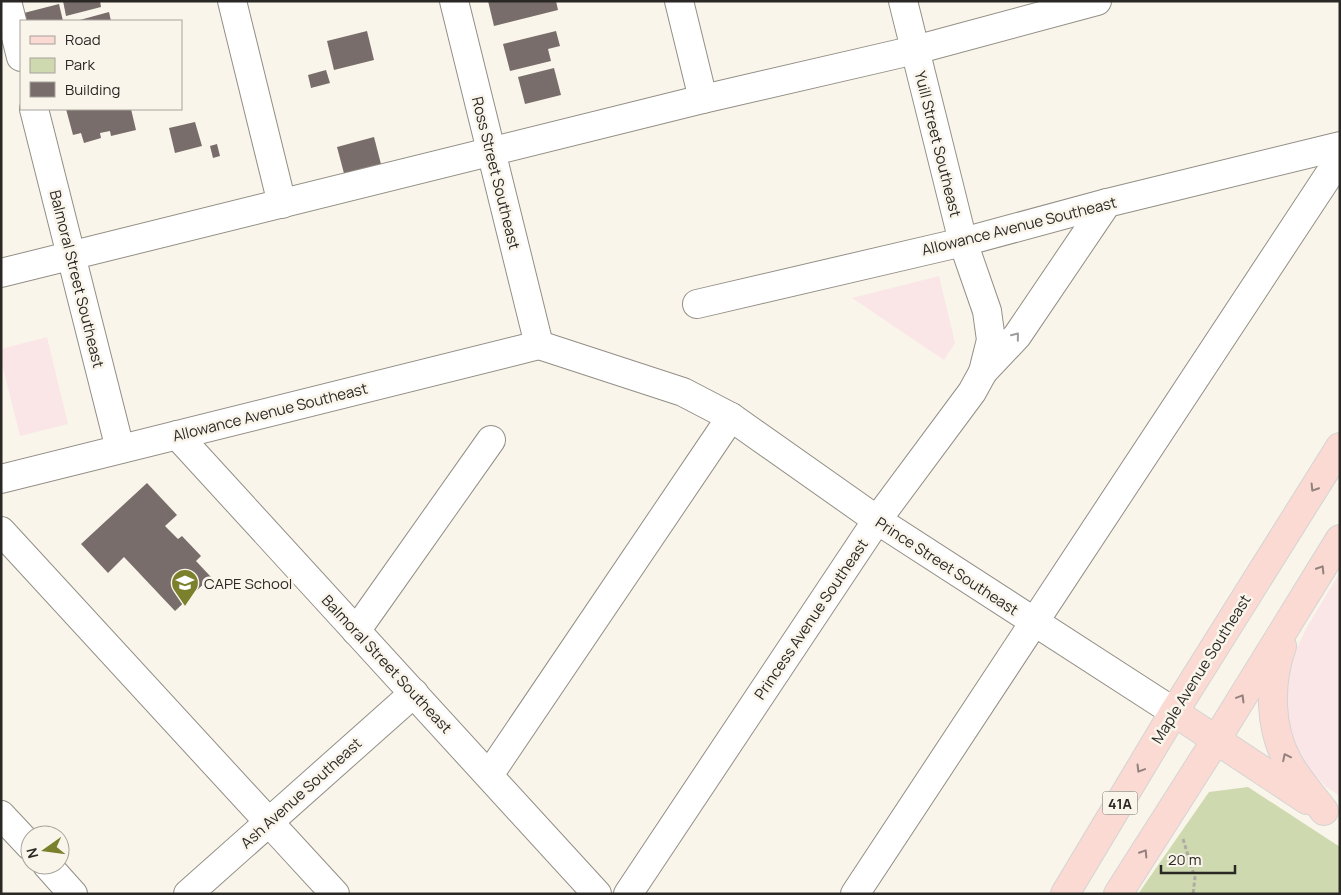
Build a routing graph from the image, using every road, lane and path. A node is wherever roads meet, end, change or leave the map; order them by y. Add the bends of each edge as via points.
1 (7, 1) edge
2 (232, 1) edge
3 (454, 1) edge
4 (678, 1) edge
5 (903, 1) edge
6 (1097, 1) edge
7 (915, 50) junction
8 (20, 53) edge
9 (703, 99) junction
10 (34, 110) edge
11 (1340, 146) edge
12 (491, 152) junction
13 (1340, 158) edge
14 (282, 204) junction
15 (1106, 204) junction
16 (963, 242) junction
17 (71, 256) junction
18 (1, 273) edge
19 (697, 304) dead end
20 (539, 345) junction
21 (983, 372) junction
22 (731, 417) junction
23 (178, 435) junction
24 (491, 440) dead end
25 (1340, 447) edge
26 (120, 450) junction
27 (1, 479) edge
28 (877, 520) junction
29 (1, 531) edge
30 (1340, 539) edge
31 (1302, 599) junction
32 (1034, 622) junction
33 (356, 631) junction
34 (414, 693) junction
35 (1174, 712) junction
36 (1216, 740) junction
37 (489, 776) junction
38 (1173, 807) junction
39 (1, 815) edge
40 (1332, 816) edge
41 (268, 821) junction
42 (20, 835) edge
43 (56, 875) edge
44 (73, 894) edge
45 (188, 894) edge
46 (335, 894) edge
47 (597, 894) edge
48 (628, 894) edge
49 (855, 894) edge
50 (1065, 894) edge
51 (1118, 894) edge
52 (1193, 894) edge

1 - 8 street
2 - 14 street
3 - 12 street, Ross Street Southeast
4 - 9 street
5 - 7 street, Yuill Street Southeast
6 - 7 street
7 - 9 street
7 - 16 street, Yuill Street Southeast
9 - 12 street
10 - 17 street, Balmoral Street Southeast
11 - 15 street, Allowance Avenue Southeast
12 - 14 street
12 - 20 street, Ross Street Southeast
13 - 32 street
14 - 17 street
15 - 16 street, Allowance Avenue Southeast
21 -> 15 street, Princess Avenue Southeast via 1018,336
16 - 19 street, Allowance Avenue Southeast
16 - 21 street, Yuill Street Southeast via 990,328 990,350
17 - 18 street
17 - 26 street, Balmoral Street Southeast
20 - 22 street, Prince Street Southeast via 683,392
20 - 23 street, Allowance Avenue Southeast
21 - 28 street, Princess Avenue Southeast via 972,392
22 - 28 street, Prince Street Southeast
22 - 37 street
23 - 26 street, Allowance Avenue Southeast
23 - 33 street, Balmoral Street Southeast
24 - 33 street
25 -> 35 main road, Maple Avenue Southeast
26 - 27 street, Allowance Avenue Southeast
28 - 32 street, Prince Street Southeast
28 - 48 street, Princess Avenue Southeast
29 - 41 street
31 -> 30 main road
36 -> 31 main road
40 -> 31 main road via 1288,762 1279,742 1275,721 1274,679 1278,658
32 - 35 street, Prince Street Southeast
32 - 49 street
33 - 34 street, Balmoral Street Southeast
34 - 37 street, Balmoral Street Southeast
34 - 41 street, Ash Avenue Southeast
35 - 36 main road, Prince Street Southeast
35 -> 50 main road, Maple Avenue Southeast / 41A
36 - 38 main road
36 - 40 main road, Prince Street Southeast
37 - 47 street, Balmoral Street Southeast
51 -> 38 main road
38 - 52 path via 1195,878
39 - 42 street
41 - 45 street, Ash Avenue Southeast
41 - 46 street
43 - 44 street

